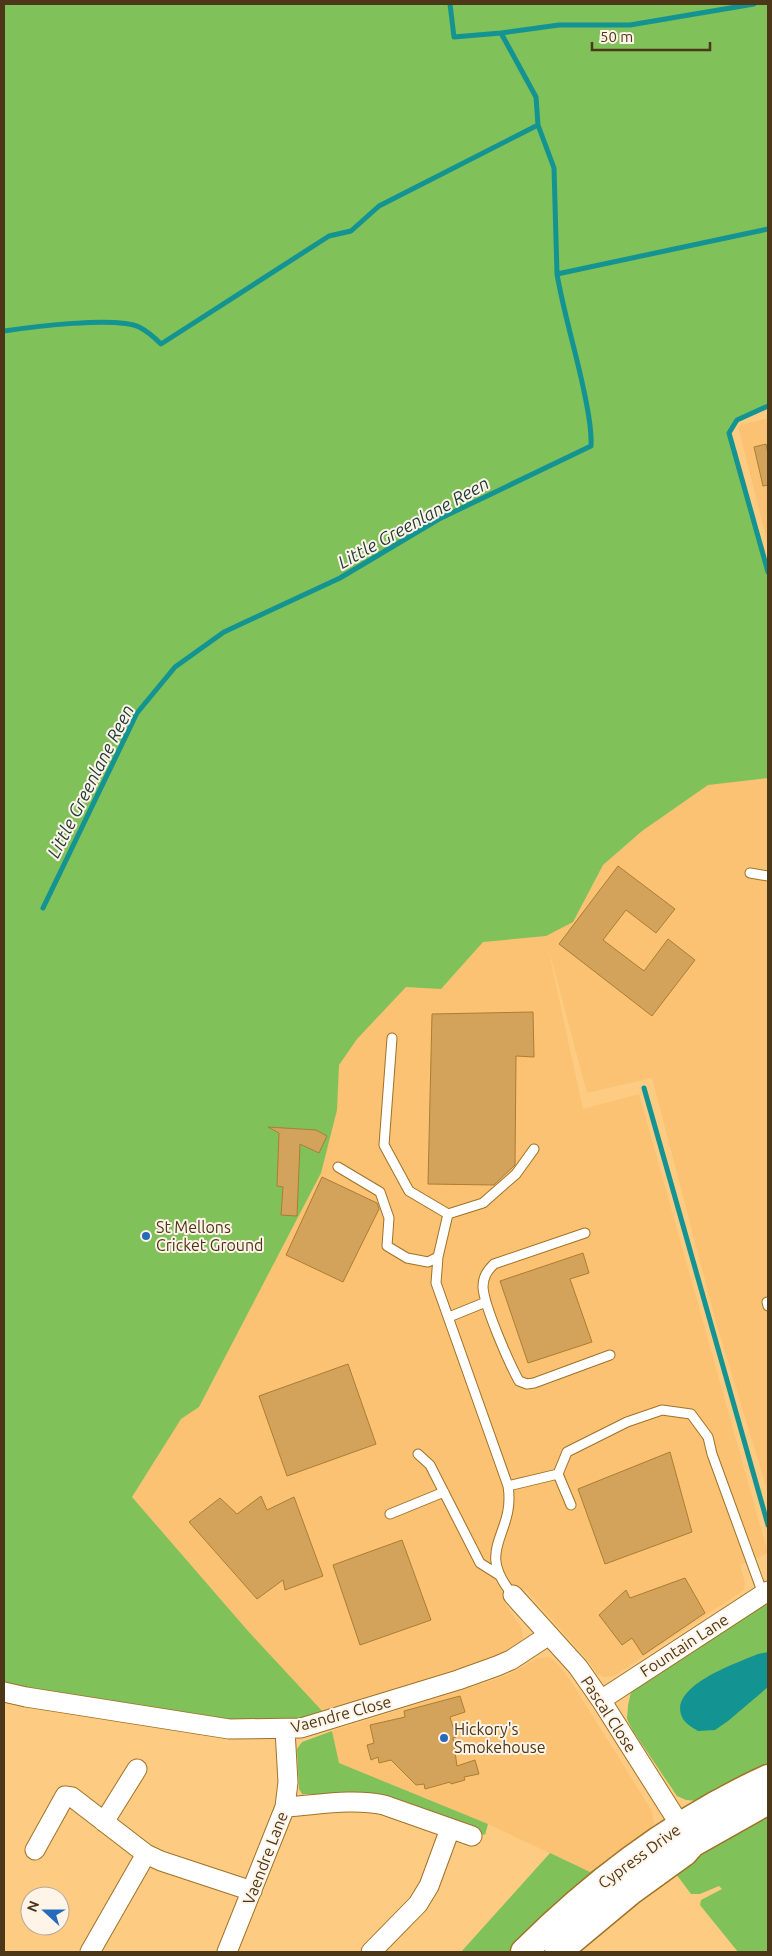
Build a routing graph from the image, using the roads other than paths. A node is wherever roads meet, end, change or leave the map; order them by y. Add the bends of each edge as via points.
1 (750, 873) dead end
2 (768, 876) edge
3 (392, 1038) dead end
4 (534, 1149) dead end
5 (338, 1167) dead end
6 (448, 1214) junction
7 (585, 1233) dead end
8 (438, 1257) junction
9 (486, 1302) junction
10 (449, 1317) junction
11 (610, 1355) dead end
12 (418, 1454) dead end
13 (558, 1474) junction
14 (508, 1486) junction
15 (444, 1492) junction
16 (571, 1504) dead end
17 (390, 1514) dead end
18 (499, 1575) junction
19 (766, 1592) edge
20 (513, 1595) joint
21 (549, 1636) junction
22 (4, 1692) edge
23 (601, 1700) junction
24 (285, 1730) junction
25 (137, 1769) dead end
26 (768, 1778) edge
27 (768, 1802) edge
28 (285, 1807) junction
29 (104, 1822) junction
30 (450, 1829) junction
31 (686, 1835) junction
32 (472, 1836) dead end
33 (35, 1850) dead end
34 (146, 1854) junction
35 (252, 1891) junction
36 (90, 1952) edge
37 (227, 1952) edge
38 (371, 1952) edge
39 (524, 1952) edge
40 (558, 1952) edge

1 - 2 lane
3 - 6 lane via 384,1145 409,1191
4 - 6 lane via 516,1174 483,1203
5 - 8 lane via 380,1192 389,1218 387,1246 407,1258 428,1262
6 - 8 lane
7 - 9 lane via 494,1264 486,1272 483,1286
8 - 10 lane via 436,1283
9 - 10 lane
9 - 11 lane via 519,1381 534,1383
10 - 14 lane
12 - 15 lane via 430,1465
13 - 14 lane
13 - 16 lane
13 - 19 lane via 567,1452 627,1422 662,1410 691,1414 708,1437
14 - 18 lane via 510,1508 495,1556
15 - 17 lane
15 - 18 lane via 480,1563
18 - 20 lane
19 - 23 street, Fountain Lane
20 - 21 street, Pascal Close
21 - 23 street, Pascal Close via 578,1667
21 - 24 street, Vaendre Close via 511,1660 458,1680 312,1726
22 - 24 street, Vaendre Close via 229,1730
23 - 31 street, Pascal Close
24 - 28 street, Vaendre Lane via 288,1782
25 - 29 street
26 - 31 street, Cypress Drive via 720,1802
27 - 31 street, Cypress Drive via 710,1832
28 - 30 street via 371,1802
28 - 35 street, Vaendre Lane
29 - 33 street via 72,1797 65,1796
29 - 34 street
30 - 32 street
30 - 38 street via 429,1886 418,1904
31 - 39 street, Cypress Drive via 616,1870 574,1904
31 - 40 street, Cypress Drive via 684,1853 630,1892
34 - 35 street
34 - 36 street
35 - 37 street, Vaendre Lane

